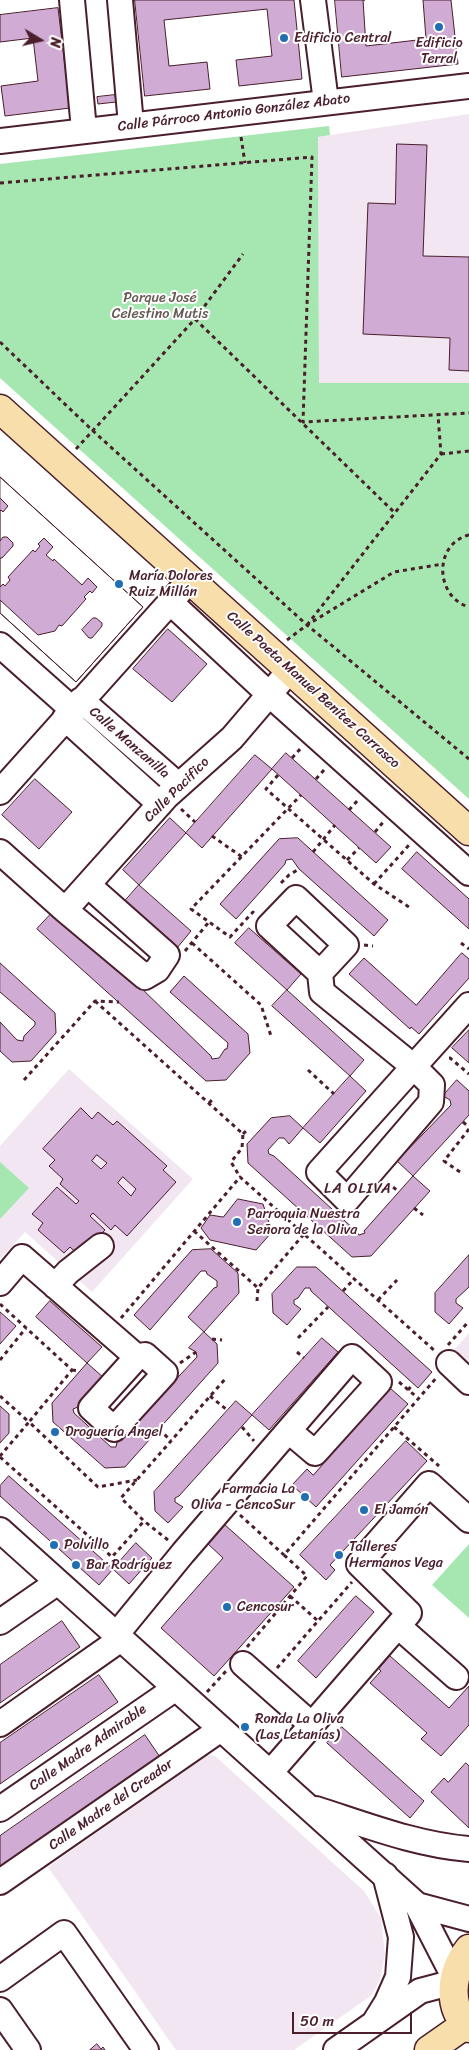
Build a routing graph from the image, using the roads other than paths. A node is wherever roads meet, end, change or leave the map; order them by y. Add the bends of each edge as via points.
1 (72, 0) edge
2 (120, 0) edge
3 (313, 0) edge
4 (469, 86) edge
5 (326, 102) junction
6 (131, 125) junction
7 (84, 130) junction
8 (0, 141) edge
9 (0, 409) edge
10 (190, 579) junction
11 (170, 602) junction
12 (0, 645) edge
13 (281, 662) junction
14 (270, 695) junction
15 (72, 709) junction
16 (178, 785) junction
17 (0, 792) edge
18 (160, 804) junction
19 (469, 832) edge
20 (0, 852) edge
21 (469, 873) edge
22 (88, 885) junction
23 (65, 910) junction
24 (320, 973) junction
25 (469, 1005) edge
26 (419, 1061) junction
27 (101, 1246) dead end
28 (0, 1283) edge
29 (55, 1286) junction
30 (137, 1357) dead end
31 (444, 1359) road end
32 (469, 1382) edge
33 (289, 1431) dead end
34 (469, 1520) edge
35 (0, 1530) edge
36 (58, 1582) junction
37 (0, 1622) edge
38 (398, 1626) junction
39 (119, 1637) junction
40 (239, 1660) road end
41 (456, 1677) dead end
42 (176, 1688) junction
43 (0, 1724) edge
44 (312, 1725) junction
45 (221, 1729) junction
46 (270, 1773) junction
47 (308, 1806) junction
48 (0, 1809) edge
49 (385, 1831) junction
50 (469, 1849) edge
51 (377, 1868) junction
52 (0, 1882) edge
53 (417, 1905) junction
54 (469, 1919) edge
55 (469, 1949) edge
56 (0, 1979) edge
57 (454, 1979) junction
58 (0, 2010) edge
59 (374, 2023) junction
60 (468, 2025) edge
61 (28, 2050) edge
62 (146, 2050) edge
63 (336, 2050) edge
64 (429, 2050) edge

1 - 7 street
2 - 6 street
3 - 5 street
4 - 5 street, Calle Párroco Antonio González Abato
5 - 6 street, Calle Párroco Antonio González Abato
6 - 7 street, Calle Párroco Antonio González Abato
7 - 8 street, Calle Párroco Antonio González Abato
9 - 10 main road, Calle Poeta Manuel Benítez Carrasco
10 - 11 street
10 - 13 main road, Calle Poeta Manuel Benítez Carrasco
11 - 14 street
11 - 15 street
12 - 15 street, Calle Manzanilla
13 - 14 street, Calle Pacifico
13 - 19 main road, Calle Poeta Manuel Benítez Carrasco
14 - 16 street, Calle Pacifico via 232,738
14 - 21 street
15 - 16 street, Calle Manzanilla
15 - 17 street
15 - 18 street, Calle Manzanilla
16 - 18 street, Calle Pacifico
18 - 22 street, Calle Pacifico
20 - 23 street
22 - 23 street, Calle Pacifico
22 - 23 street via 167,954 157,970 145,977
24 - 24 street via 346,945 296,898 270,926
24 - 26 street via 322,992
25 - 26 street
26 - 26 street via 319,1172 347,1200 432,1102 432,1085
27 - 29 street
28 - 29 street via 22,1257
29 - 30 street
31 - 32 street
33 - 39 street via 184,1553
34 - 38 street via 429,1484 360,1564 410,1613
35 - 36 street
36 - 37 street
36 - 39 street
38 - 41 street
38 - 44 street
39 - 42 street
39 - 43 street
40 - 44 street
42 - 45 street
42 - 48 street, Calle Madre Admirable
44 - 46 street
45 - 46 street
45 - 52 street, Calle Madre del Creador
46 - 47 street
47 - 49 street
47 - 51 street
49 - 50 street
49 - 51 street via 372,1839
51 - 53 street
51 - 59 street via 401,1937 398,1977
53 - 54 street
53 - 57 street
55 - 57 main road via 461,1959
56 - 62 street via 64,1933
57 - 59 street via 420,1991
57 - 60 main road via 458,2012
58 - 61 street
59 - 63 street
60 - 64 main road

